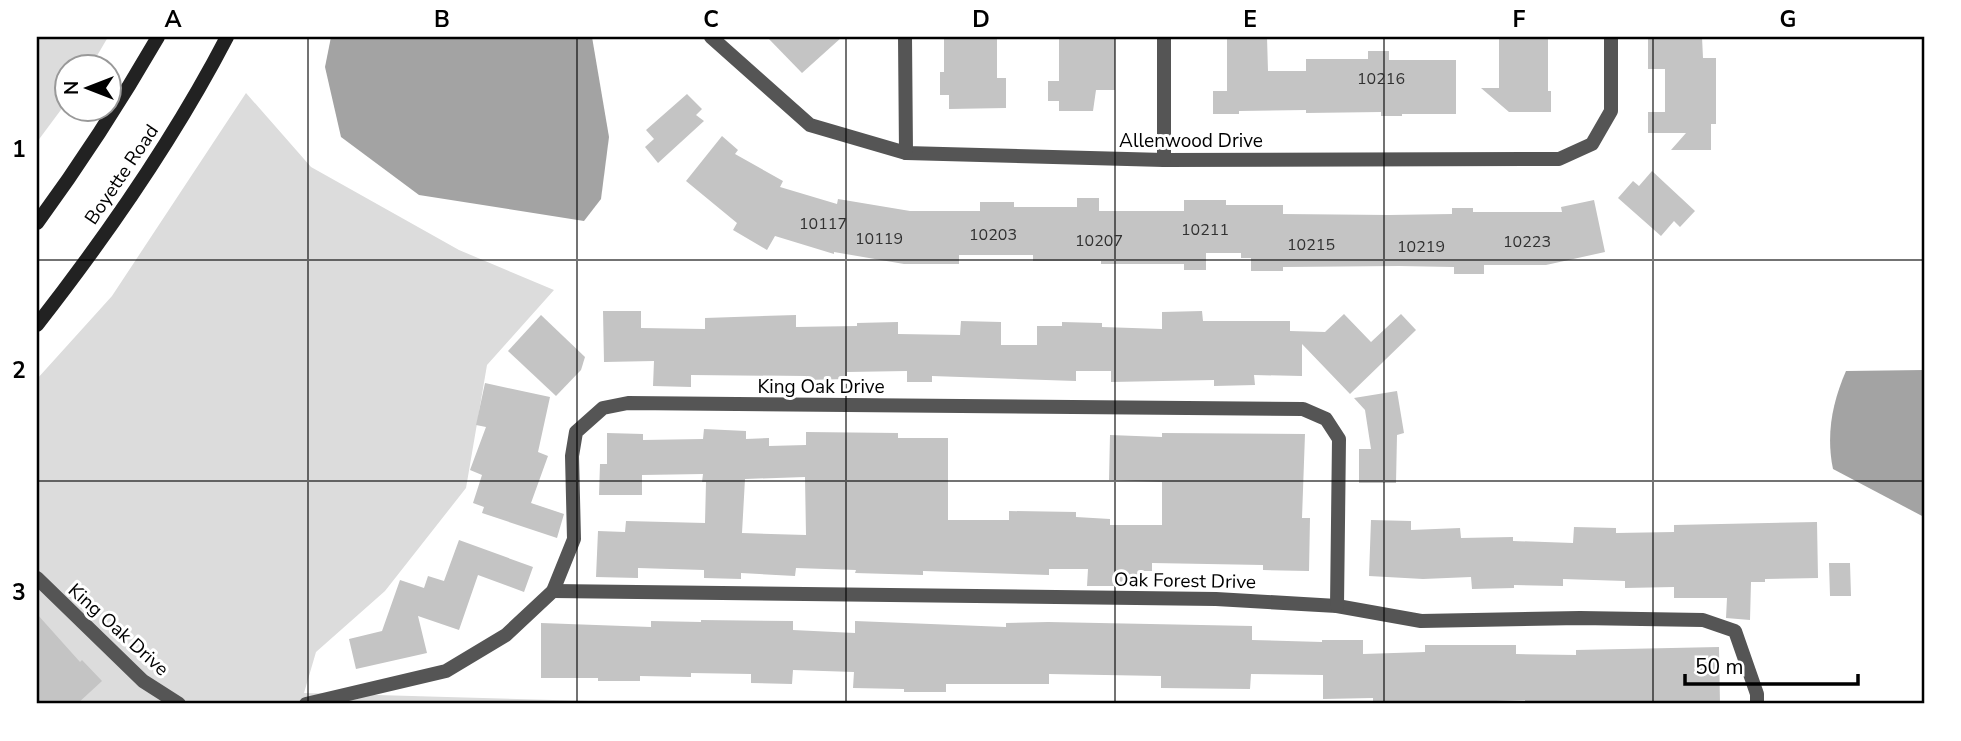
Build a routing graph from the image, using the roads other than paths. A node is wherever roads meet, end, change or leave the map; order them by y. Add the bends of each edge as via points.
1 (158, 37) edge
2 (227, 37) edge
3 (711, 37) edge
4 (905, 37) edge
5 (1164, 37) edge
6 (1611, 37) edge
7 (906, 153) junction
8 (1164, 160) junction
9 (37, 223) edge
10 (37, 325) edge
11 (37, 578) edge
12 (553, 591) junction
13 (1337, 606) junction
14 (179, 704) edge
15 (306, 704) edge
16 (1757, 704) edge

1 - 9 main road, Boyette Road via 124,96
2 - 10 main road, Boyette Road via 154,163
3 - 7 street, Allenwood Drive via 810,125
4 - 7 street
5 - 8 street
6 - 8 street, Allenwood Drive via 1611,111 1592,144 1559,159
7 - 8 street, Allenwood Drive
11 - 14 street, King Oak Drive via 143,681
12 - 13 street, Oak Forest Drive via 1216,599
12 - 13 street, King Oak Drive via 574,539 572,456 576,432 603,408 641,403 1303,409 1326,419 1339,439
12 - 15 street, King Oak Drive via 506,635 446,671
13 - 16 street, Oak Forest Drive via 1422,621 1703,620 1735,631

